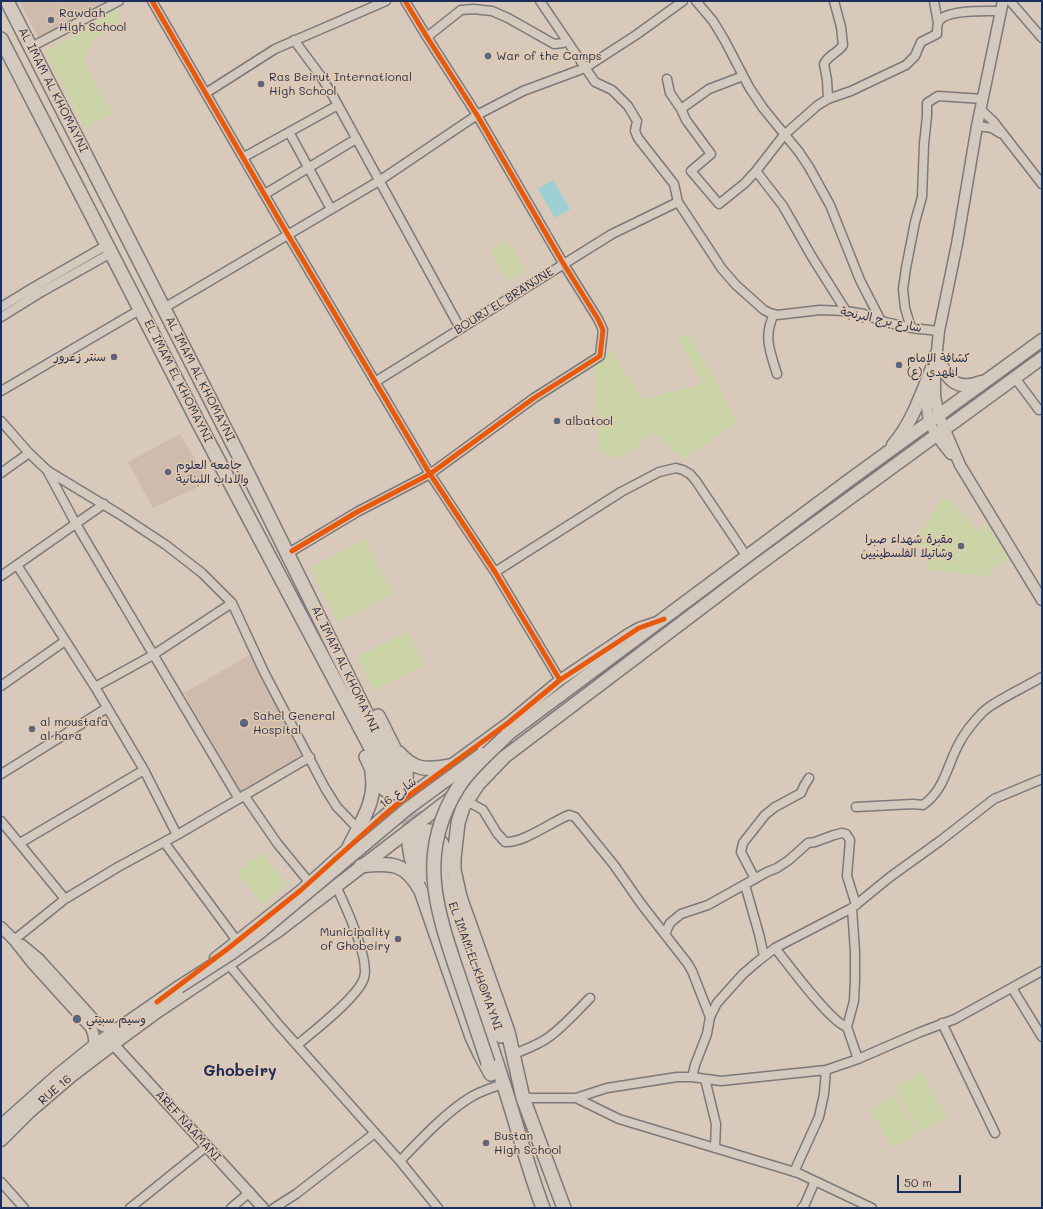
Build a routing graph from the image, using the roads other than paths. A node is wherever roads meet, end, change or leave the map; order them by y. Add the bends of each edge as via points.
1 (7, 1) edge
2 (119, 1) edge
3 (152, 1) edge
4 (386, 1) edge
5 (405, 1) edge
6 (540, 1) edge
7 (683, 1) edge
8 (696, 1) edge
9 (834, 1) edge
10 (934, 1) edge
11 (1010, 1) edge
12 (1001, 6) edge
13 (938, 23) junction
14 (426, 37) junction
15 (1042, 38) edge
16 (1, 39) edge
17 (294, 40) junction
18 (566, 41) junction
19 (31, 47) junction
20 (585, 68) junction
21 (743, 76) junction
22 (667, 79) dead end
23 (50, 85) junction
24 (206, 93) junction
25 (30, 95) junction
26 (828, 99) junction
27 (983, 99) junction
28 (338, 105) junction
29 (681, 109) junction
30 (981, 110) junction
31 (477, 115) junction
32 (977, 126) junction
33 (289, 132) junction
34 (784, 135) junction
35 (1004, 135) junction
36 (356, 139) junction
37 (244, 157) junction
38 (308, 167) junction
39 (756, 171) junction
40 (379, 181) junction
41 (1042, 184) edge
42 (265, 194) junction
43 (678, 202) junction
44 (331, 209) junction
45 (288, 235) junction
46 (109, 249) junction
47 (563, 263) junction
48 (1, 308) edge
49 (164, 308) junction
50 (141, 309) junction
51 (846, 311) junction
52 (774, 314) junction
53 (1, 317) edge
54 (881, 321) junction
55 (460, 328) junction
56 (911, 328) junction
57 (939, 332) junction
58 (1042, 340) edge
59 (937, 351) junction
60 (1042, 358) edge
61 (932, 368) junction
62 (777, 374) dead end
63 (993, 377) junction
64 (1015, 378) junction
65 (375, 382) junction
66 (1, 391) edge
67 (1039, 410) dead end
68 (217, 414) junction
69 (934, 420) junction
70 (1, 421) edge
71 (198, 422) junction
72 (940, 432) junction
73 (29, 453) junction
74 (882, 457) junction
75 (48, 471) junction
76 (1, 473) edge
77 (430, 474) junction
78 (104, 504) junction
79 (76, 524) junction
80 (277, 534) junction
81 (292, 551) junction
82 (746, 557) junction
83 (17, 565) junction
84 (495, 572) junction
85 (279, 574) junction
86 (1, 576) edge
87 (1039, 588) edge
88 (1042, 600) edge
89 (232, 603) junction
90 (659, 623) junction
91 (65, 641) junction
92 (154, 655) junction
93 (1042, 677) edge
94 (560, 680) junction
95 (1, 686) edge
96 (95, 687) junction
97 (107, 708) junction
98 (506, 735) junction
99 (394, 747) junction
100 (310, 758) junction
101 (503, 758) junction
102 (370, 764) junction
103 (450, 766) junction
104 (144, 770) junction
105 (1, 774) edge
106 (809, 778) dead end
107 (1042, 779) edge
108 (396, 783) joint
109 (242, 797) junction
110 (467, 801) junction
111 (856, 807) dead end
112 (1, 820) edge
113 (361, 832) junction
114 (177, 835) junction
115 (164, 842) junction
116 (20, 843) junction
117 (349, 848) joint
118 (361, 866) junction
119 (755, 879) junction
120 (305, 886) junction
121 (336, 886) junction
122 (745, 886) junction
123 (422, 891) junction
124 (460, 897) junction
125 (65, 899) junction
126 (316, 903) junction
127 (854, 907) junction
128 (1, 927) edge
129 (665, 934) junction
130 (14, 940) junction
131 (237, 941) junction
132 (775, 948) junction
133 (764, 956) junction
134 (229, 965) junction
135 (1042, 971) edge
136 (1012, 988) junction
137 (65, 993) junction
138 (590, 998) dead end
139 (157, 1002) junction
140 (710, 1018) junction
141 (942, 1023) junction
142 (847, 1028) junction
143 (117, 1030) junction
144 (1042, 1036) edge
145 (110, 1040) junction
146 (297, 1045) junction
147 (94, 1046) junction
148 (514, 1054) junction
149 (858, 1059) junction
150 (826, 1070) junction
151 (492, 1074) junction
152 (692, 1077) junction
153 (705, 1079) junction
154 (523, 1095) junction
155 (576, 1098) junction
156 (508, 1100) junction
157 (1, 1126) edge
158 (375, 1133) junction
159 (995, 1134) dead end
160 (1, 1140) edge
161 (207, 1146) junction
162 (715, 1148) junction
163 (400, 1161) junction
164 (794, 1172) junction
165 (815, 1181) junction
166 (1, 1182) edge
167 (250, 1192) junction
168 (24, 1208) edge
169 (130, 1208) edge
170 (231, 1208) edge
171 (263, 1208) edge
172 (274, 1208) edge
173 (438, 1208) edge
174 (542, 1208) edge
175 (564, 1208) edge
176 (802, 1208) edge
177 (872, 1208) edge

1 - 19 highway, AL IMAM AL KHOMAYNI
2 - 19 street
3 - 24 street
4 - 17 street
5 - 14 street
6 - 18 street, شارع برج البرنجة
7 - 20 street
8 - 21 street via 725,41
9 - 26 street via 843,45 827,58 824,64
10 - 13 street
11 - 15 street
12 - 13 street via 955,14 942,18
12 - 27 street
13 - 26 street via 936,34 920,42 915,56 906,64 851,91
14 - 18 street via 461,10 474,8 492,11 508,18 554,44
14 - 31 street
16 - 25 highway, EL IMAM EL KHOMAYNI
17 - 24 street via 275,49
17 - 28 street
18 - 20 street, شارع برج البرنجة
19 - 23 highway, AL IMAM AL KHOMAYNI
20 - 31 street via 524,91
20 - 43 street, شارع برج البرنجة via 596,82 612,90 632,111 637,121 638,138 674,184
21 - 29 street via 709,89
21 - 34 street
22 - 29 street via 670,93
23 - 25 highway
23 - 49 highway, AL IMAM AL KHOMAYNI
24 - 37 street
25 - 46 highway, EL IMAM EL KHOMAYNI
26 - 34 street
27 - 30 street
27 - 56 street via 938,96 927,103 922,197 915,222 904,289 905,308
28 - 33 street
28 - 36 street
29 - 39 street via 711,154 691,171 719,204
30 - 32 street
30 - 35 street
31 - 40 street
31 - 47 street
32 - 35 street via 992,128
32 - 57 street
33 - 37 street
33 - 38 street
34 - 39 street
34 - 54 street via 810,167 830,205 860,280
35 - 41 street
36 - 38 street
36 - 40 street
37 - 42 street
38 - 42 street
38 - 44 street
39 - 51 street via 783,206
40 - 44 street
40 - 55 street
42 - 45 street
43 - 47 street, BOURJ EL BRANJNE via 612,234
43 - 52 street, شارع برج البرنجة via 731,280 754,303
44 - 45 street
45 - 49 street
45 - 65 street
46 - 48 street via 34,286
46 - 50 highway, EL IMAM EL KHOMAYNI
46 - 53 street
47 - 55 street, BOURJ EL BRANJNE
47 - 77 street via 603,330 600,356 534,398
49 - 68 highway, AL IMAM AL KHOMAYNI
50 - 66 street
50 - 71 highway, EL IMAM EL KHOMAYNI
51 - 52 street, شارع برج البرنجة via 820,310
51 - 54 street, شارع برج البرنجة via 864,314
52 - 62 street via 767,340
54 - 56 street, شارع برج البرنجة
55 - 65 street, BOURJ EL BRANJNE
56 - 57 street, شارع برج البرنجة
57 - 59 street
58 - 63 main road
59 - 61 street
59 - 63 main road via 945,374 956,384 969,386
59 - 69 street
60 - 64 main road
61 - 69 street via 927,397 928,414
61 - 74 main road via 905,428
63 - 69 main road
64 - 67 street
64 - 72 main road
65 - 77 street
68 - 71 highway
68 - 80 highway, AL IMAM AL KHOMAYNI
69 - 72 street
69 - 74 main road
70 - 73 street
71 - 85 highway, EL IMAM EL KHOMAYNI
72 - 87 street
72 - 101 main road via 754,568
73 - 75 street
73 - 76 street
74 - 82 main road, شارع 16
75 - 78 street
75 - 79 street
77 - 81 street
77 - 84 street
78 - 79 street
78 - 89 street via 188,561
79 - 83 street
79 - 92 street
80 - 81 highway
80 - 108 highway, AL IMAM AL KHOMAYNI
81 - 99 highway
82 - 84 street via 696,481 690,474 676,468 659,472 621,492
82 - 90 main road, شارع 16
83 - 86 street
83 - 91 street
84 - 94 street
85 - 102 highway via 281,589 290,610
85 - 108 highway, EL IMAM EL KHOMAYNI
87 - 88 street
89 - 92 street
89 - 100 street via 264,672
90 - 94 street, شارع 16 via 639,628
90 - 98 main road, شارع 16
91 - 95 street
91 - 96 street
92 - 96 street
92 - 109 street
93 - 111 street via 988,708 979,716 961,740 942,784 931,800 923,805
94 - 103 street, شارع 16
96 - 97 street
97 - 104 street
97 - 105 street
98 - 139 main road, شارع 16, bridge via 407,809 258,934
98 - 151 highway, bridge via 458,787 440,825 433,866 434,889 444,933
99 - 102 highway via 406,776 406,782 400,790 393,793 385,790
99 - 103 highway via 403,758 417,767 427,769
100 - 109 street
100 - 113 street via 337,807
101 - 110 highway via 478,784
101 - 118 main road
102 - 113 highway via 374,782 373,793
103 - 113 street, شارع 16
104 - 114 street
104 - 116 street
106 - 119 street via 801,793 775,807 743,843 741,852
107 - 127 street via 994,799
109 - 114 street
109 - 120 street
110 - 124 highway via 458,823 454,858
110 - 129 street via 483,810 505,842 522,838 569,815 574,816 596,841
112 - 116 street
113 - 117 highway
114 - 115 street
115 - 125 street
115 - 131 street
116 - 125 street
117 - 120 street
118 - 121 main road
118 - 123 highway via 398,866 409,873
119 - 122 street
119 - 127 street via 789,860 808,843 846,834 850,840 846,876
120 - 126 main road via 317,887 319,895
120 - 131 street
121 - 126 main road
121 - 146 street via 349,912 365,964 364,978 350,998 329,1019
122 - 129 street via 708,905 680,914 670,923
122 - 133 street
123 - 124 highway via 409,844 416,836 430,830 442,844
123 - 151 highway via 472,1037
124 - 148 highway via 503,1015
125 - 130 street
126 - 134 main road
127 - 132 street
127 - 142 street via 854,1001
128 - 130 street
129 - 140 street via 692,971
130 - 137 street via 39,959
131 - 139 street
132 - 133 street
132 - 142 street via 822,1006
133 - 140 street via 726,992
134 - 145 main road
134 - 146 street
135 - 136 street
136 - 141 street via 969,1013
136 - 144 street
137 - 143 street via 96,1022
137 - 147 street via 94,1034
138 - 148 street via 548,1038
139 - 143 main road, شارع 16
140 - 152 street
141 - 149 street
141 - 159 street
142 - 149 street
143 - 145 main road, شارع 16
145 - 147 main road
145 - 160 main road, RUE 16
145 - 161 street, AREF NAAMANI
146 - 158 street
147 - 157 main road
148 - 154 highway
149 - 150 street
150 - 153 street via 726,1081
150 - 164 street via 820,1118
151 - 156 highway
151 - 163 street via 481,1091 463,1102 430,1130
152 - 153 street
152 - 155 street via 607,1088
153 - 162 street via 716,1124
154 - 155 street
154 - 156 highway, EL IMAM EL KHOMAYNI via 454,906 422,842
154 - 175 highway
155 - 162 street via 619,1119
156 - 174 highway, EL IMAM EL KHOMAYNI
158 - 163 street
158 - 172 street
161 - 167 street, AREF NAAMANI
161 - 169 street
162 - 164 street
163 - 173 street
164 - 165 street
165 - 176 street
165 - 177 street
166 - 168 street
167 - 170 street
167 - 171 street, AREF NAAMANI

